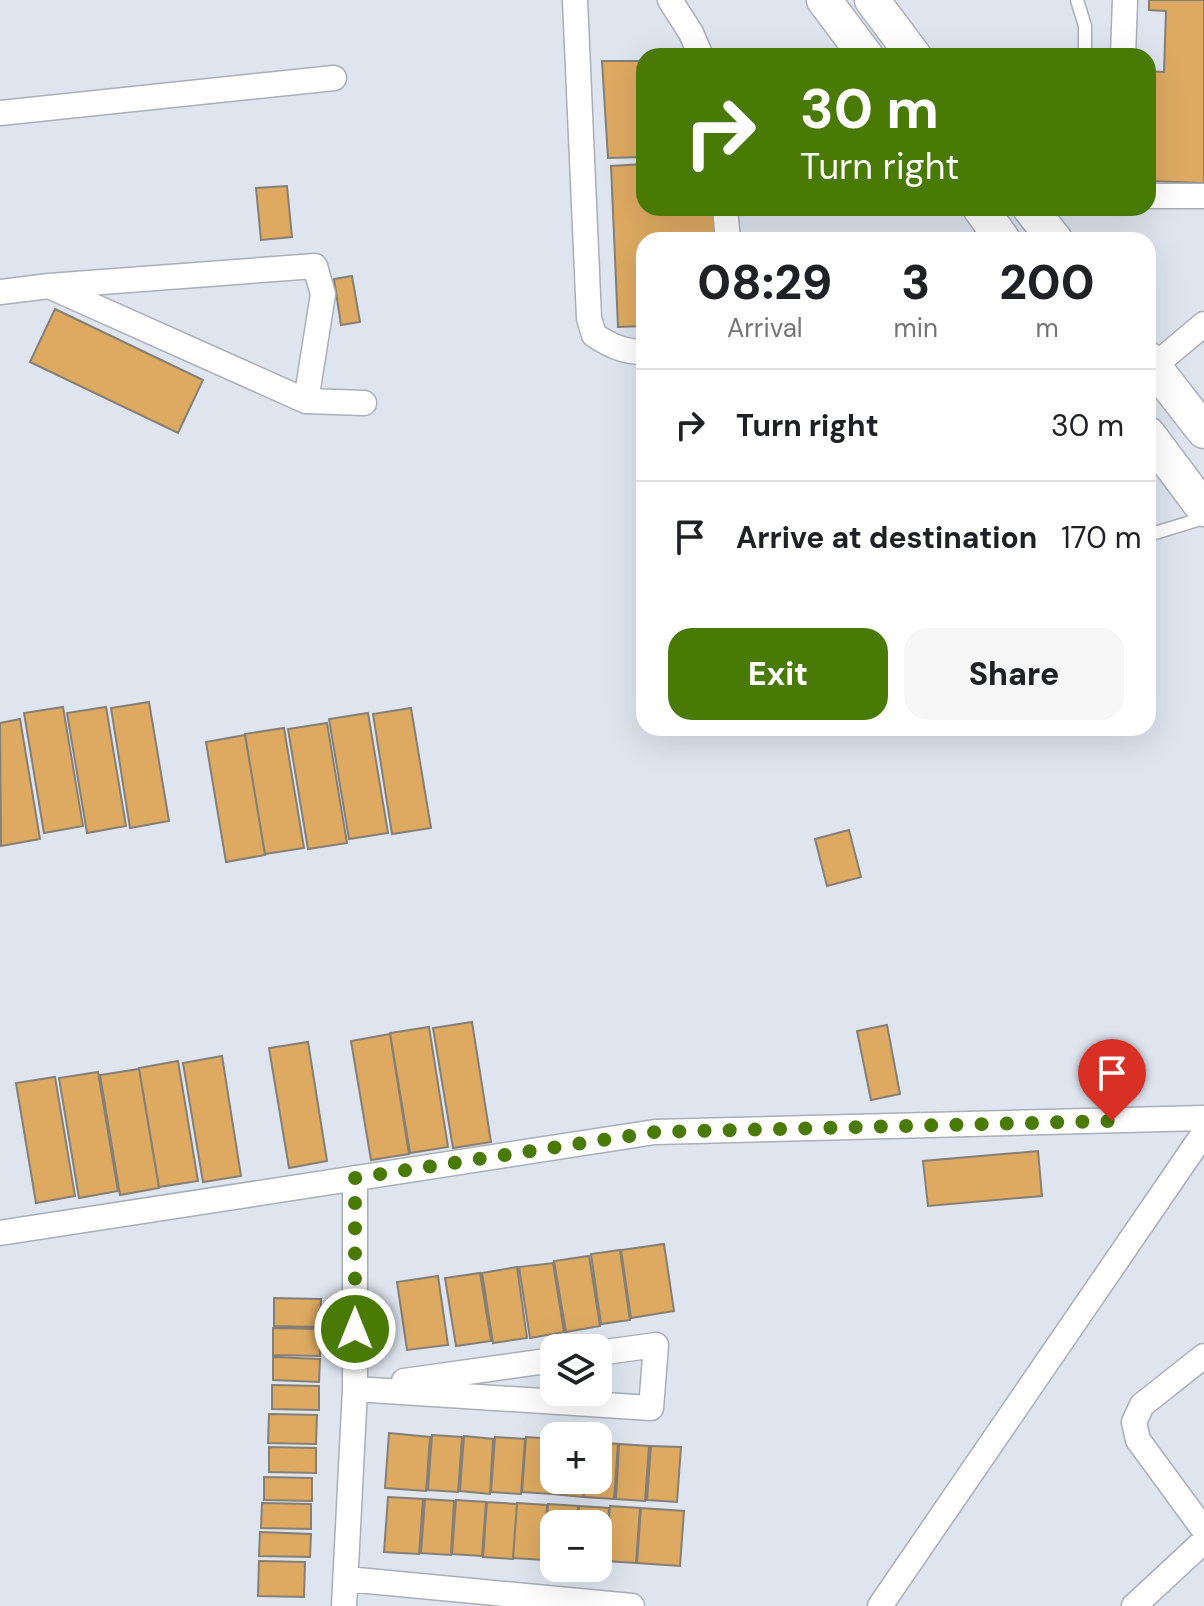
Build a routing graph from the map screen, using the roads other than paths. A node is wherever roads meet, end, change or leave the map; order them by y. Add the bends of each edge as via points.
1 (575, 0) edge
2 (670, 0) edge
3 (824, 0) edge
4 (872, 0) edge
5 (1077, 0) edge
6 (1125, 0) edge
7 (698, 48) edge
8 (860, 48) edge
9 (908, 48) edge
10 (1085, 48) edge
11 (1123, 48) edge
12 (334, 78) dead end
13 (0, 113) edge
14 (1156, 196) edge
15 (1204, 196) edge
16 (49, 286) junction
17 (0, 292) edge
18 (1204, 324) edge
19 (636, 352) edge
20 (1156, 359) edge
21 (1156, 369) edge
22 (306, 401) junction
23 (364, 403) dead end
24 (1204, 431) edge
25 (1156, 445) edge
26 (1204, 509) edge
27 (1204, 518) edge
28 (1156, 533) edge
29 (1204, 1118) edge
30 (1204, 1133) edge
31 (355, 1178) junction
32 (0, 1233) edge
33 (612, 1351) edge
34 (1204, 1356) edge
35 (540, 1362) edge
36 (355, 1389) junction
37 (540, 1401) edge
38 (612, 1405) edge
39 (1204, 1530) edge
40 (1204, 1541) edge
41 (347, 1579) junction
42 (344, 1606) edge
43 (632, 1606) edge
44 (880, 1606) edge
45 (1134, 1606) edge

1 - 19 street via 589,318 594,335
2 - 7 street
3 - 8 street
4 - 9 street
5 - 10 lane
6 - 11 street
12 - 13 street
14 - 15 street
16 - 17 street
16 - 22 street
16 - 22 street via 315,266 323,294
18 - 20 street
21 - 24 street
22 - 23 street
25 - 26 street
27 - 28 lane
29 - 31 street via 655,1132
30 - 44 street
31 - 32 street
31 - 36 street
33 - 38 street via 656,1345 651,1408
34 - 39 street via 1142,1405 1134,1422 1138,1440
35 - 36 street
36 - 37 street
36 - 41 street
40 - 45 street
41 - 42 street
41 - 43 street

